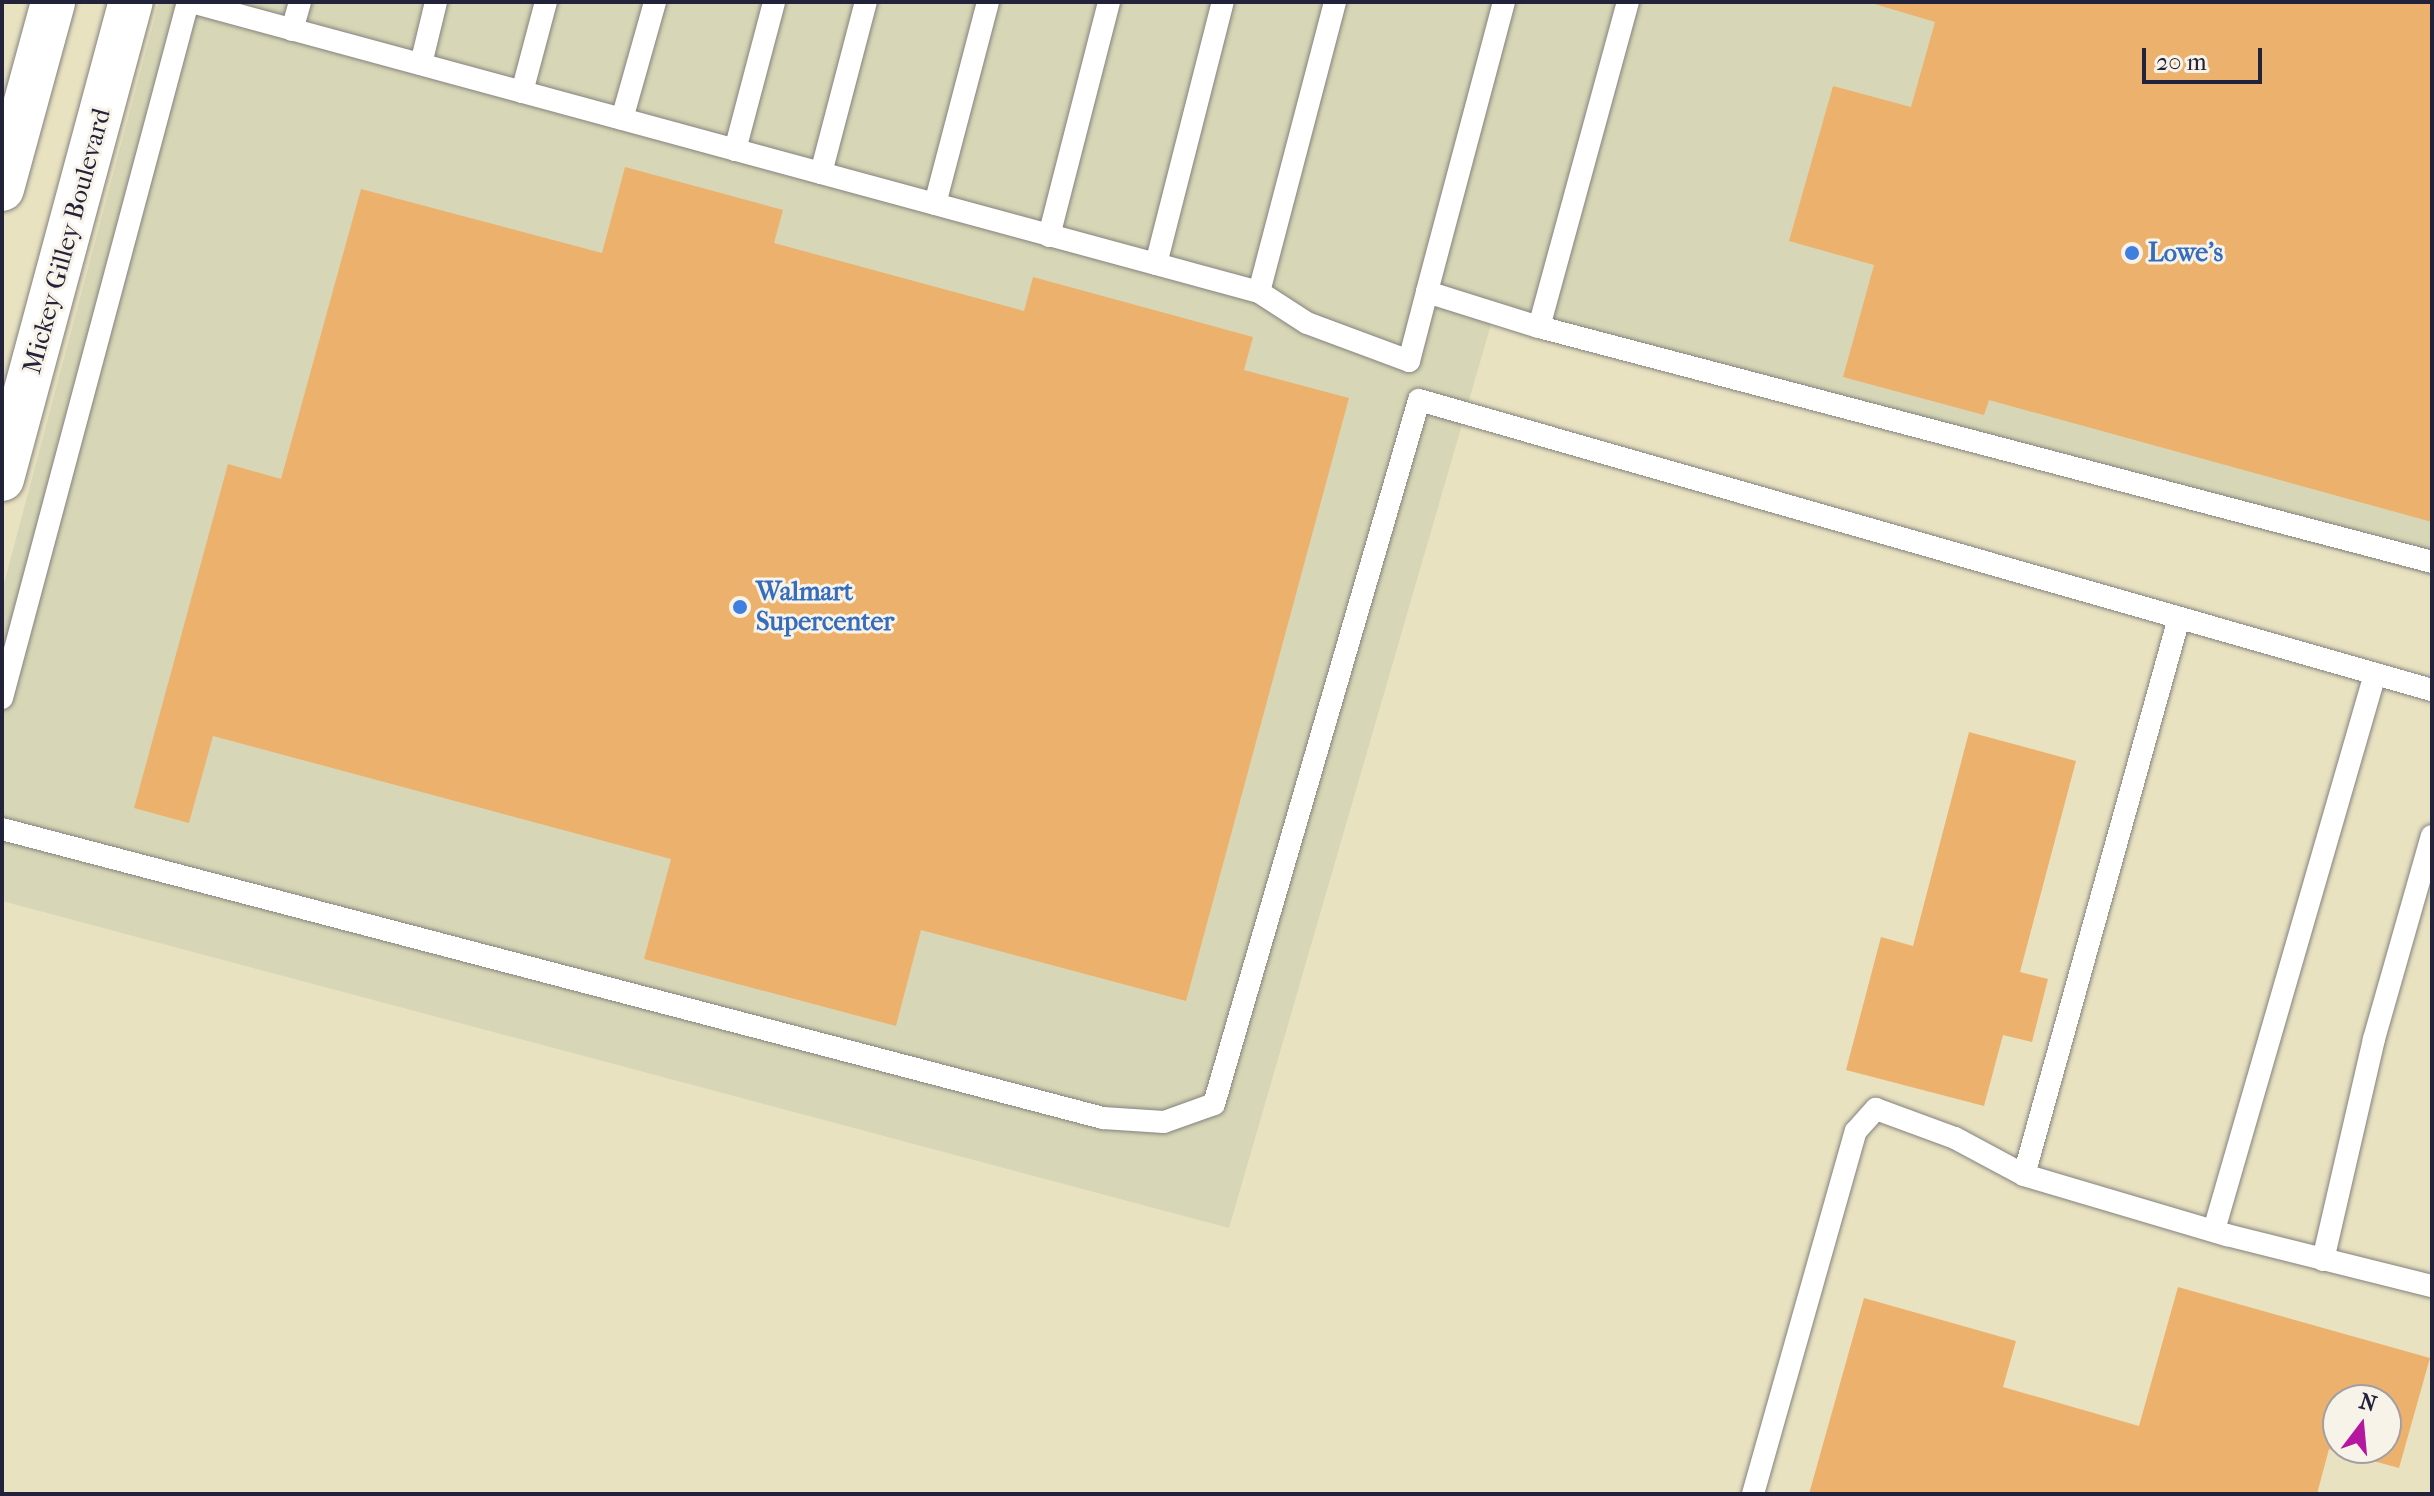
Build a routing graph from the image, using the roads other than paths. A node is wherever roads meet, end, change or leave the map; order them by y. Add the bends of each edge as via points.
1 (53, 2) edge
2 (131, 2) edge
3 (300, 2) edge
4 (436, 2) edge
5 (546, 2) edge
6 (655, 2) edge
7 (774, 2) edge
8 (866, 2) edge
9 (988, 2) edge
10 (1109, 2) edge
11 (1223, 2) edge
12 (1335, 2) edge
13 (1504, 2) edge
14 (1628, 2) edge
15 (196, 3) edge
16 (292, 30) junction
17 (421, 64) junction
18 (522, 92) junction
19 (622, 119) junction
20 (735, 150) junction
21 (821, 173) junction
22 (3, 181) edge
23 (935, 204) junction
24 (1049, 236) junction
25 (1156, 264) junction
26 (1259, 292) junction
27 (1427, 292) junction
28 (1539, 327) junction
29 (2, 479) edge
30 (2432, 562) edge
31 (2179, 618) junction
32 (2375, 674) junction
33 (2432, 690) edge
34 (2, 698) edge
35 (2, 829) edge
36 (2432, 836) edge
37 (2024, 1175) junction
38 (2214, 1230) junction
39 (2323, 1260) junction
40 (2432, 1286) edge
41 (1753, 1494) edge

1 - 22 street
2 - 29 street, Mickey Gilley Boulevard
3 - 16 lane
4 - 17 lane
5 - 18 lane
6 - 19 lane
7 - 20 lane
8 - 21 lane
9 - 23 lane
10 - 24 lane
11 - 25 lane
12 - 26 lane
13 - 27 lane
14 - 28 lane
15 - 16 lane
15 - 34 lane
16 - 17 lane
17 - 18 lane
18 - 19 lane
19 - 20 lane
20 - 21 lane
21 - 23 lane
23 - 24 lane
24 - 25 lane
25 - 26 lane
26 - 27 lane via 1320,328 1409,361
27 - 28 lane
28 - 30 lane
31 - 32 lane
31 - 35 lane via 1419,400 1214,1104 1164,1122 1103,1118
31 - 37 lane
32 - 33 lane
32 - 38 lane
36 - 39 lane via 2374,1039
37 - 38 lane
37 - 41 lane via 1955,1138 1876,1109 1856,1131
38 - 39 lane
39 - 40 lane

